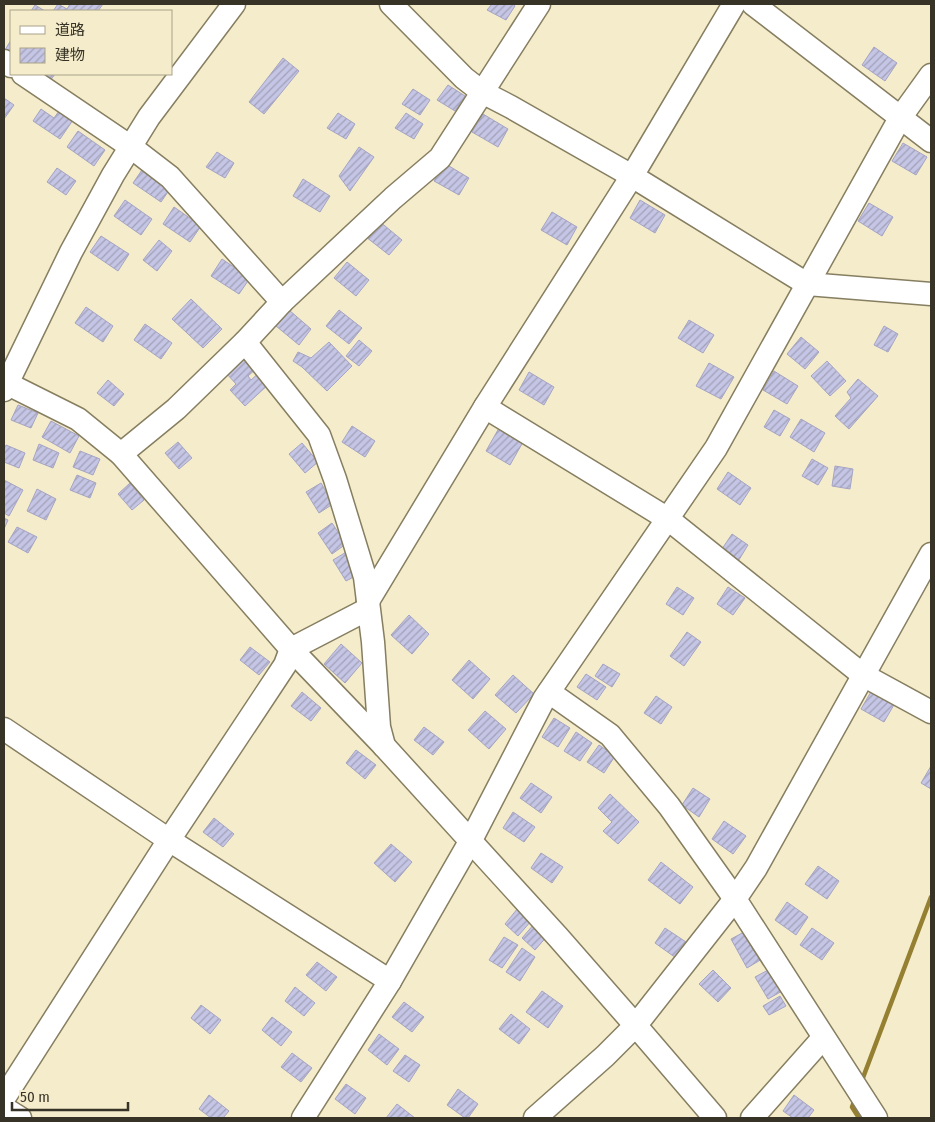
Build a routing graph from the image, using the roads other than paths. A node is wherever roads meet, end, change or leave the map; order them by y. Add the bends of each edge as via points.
1 (234, 4) edge
2 (391, 4) edge
3 (539, 4) edge
4 (734, 4) edge
5 (753, 4) edge
6 (24, 75) edge
7 (931, 75) edge
8 (482, 92) junction
9 (900, 118) junction
10 (931, 141) edge
11 (131, 147) junction
12 (632, 176) junction
13 (807, 284) junction
14 (931, 294) edge
15 (282, 302) junction
16 (245, 342) junction
17 (5, 385) edge
18 (485, 407) junction
19 (121, 454) junction
20 (668, 519) junction
21 (931, 554) edge
22 (368, 605) junction
23 (291, 649) junction
24 (864, 675) junction
25 (548, 692) junction
26 (931, 712) edge
27 (4, 729) edge
28 (384, 746) junction
29 (169, 840) junction
30 (471, 840) junction
31 (735, 899) junction
32 (390, 981) junction
33 (636, 1025) junction
34 (823, 1038) junction
35 (4, 1098) edge
36 (4, 1108) edge
37 (870, 1110) edge
38 (20, 1118) edge
39 (303, 1118) edge
40 (535, 1118) edge
41 (715, 1118) edge
42 (752, 1118) edge

1 - 11 street
2 - 8 street
3 - 8 street
4 - 12 street
5 - 9 street
6 - 11 street
7 - 9 street
8 - 12 street
8 - 15 street via 440,158 392,198
9 - 10 street
9 - 13 street
11 - 15 street via 170,177
11 - 17 street via 71,252
12 - 13 street
12 - 18 street
13 - 14 street
13 - 20 street via 716,448
15 - 16 street
16 - 19 street via 176,409
16 - 22 street via 319,435 365,576
17 - 19 street via 78,419
18 - 20 street
18 - 22 street
19 - 23 street
20 - 24 street
20 - 25 street
21 - 24 street
22 - 23 street
22 - 28 street via 379,727
23 - 28 street
23 - 29 street via 285,666
24 - 26 street
24 - 31 street via 756,868
25 - 30 street
25 - 31 street via 610,736 669,806
27 - 29 street
28 - 30 street
29 - 32 street
29 - 35 street
30 - 32 street
30 - 33 street
31 - 33 street
31 - 34 street
32 - 39 street
33 - 40 street
33 - 41 street
34 - 37 street
34 - 42 street
36 - 38 street

